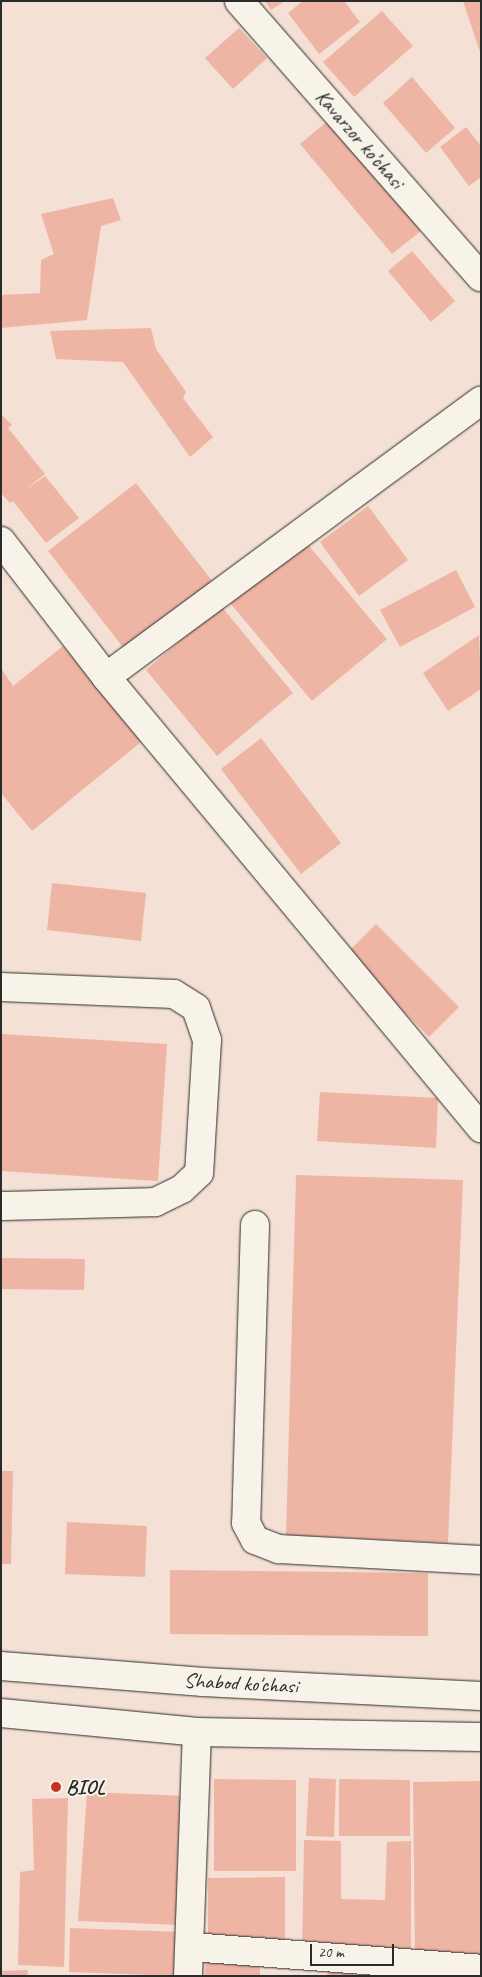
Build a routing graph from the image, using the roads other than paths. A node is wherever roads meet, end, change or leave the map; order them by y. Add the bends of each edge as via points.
1 (239, 1) edge
2 (481, 277) edge
3 (481, 401) edge
4 (1, 541) edge
5 (106, 677) junction
6 (1, 987) edge
7 (481, 1128) edge
8 (1, 1206) edge
9 (255, 1225) dead end
10 (481, 1560) edge
11 (1, 1666) edge
12 (481, 1696) edge
13 (1, 1713) edge
14 (197, 1732) junction
15 (481, 1736) edge
16 (191, 1948) junction
17 (481, 1969) edge
18 (188, 1976) edge

1 - 2 street, Kavarzor ko’chasi
3 - 5 street
4 - 5 street
5 - 7 street
6 - 8 street via 174,994 196,1008 207,1040 199,1173 182,1189 155,1202
9 - 10 street via 246,1523 255,1540 279,1549
11 - 12 street, Shabod ko'chasi via 202,1682
13 - 14 street
14 - 15 street
14 - 16 street
16 - 17 street
16 - 18 street

